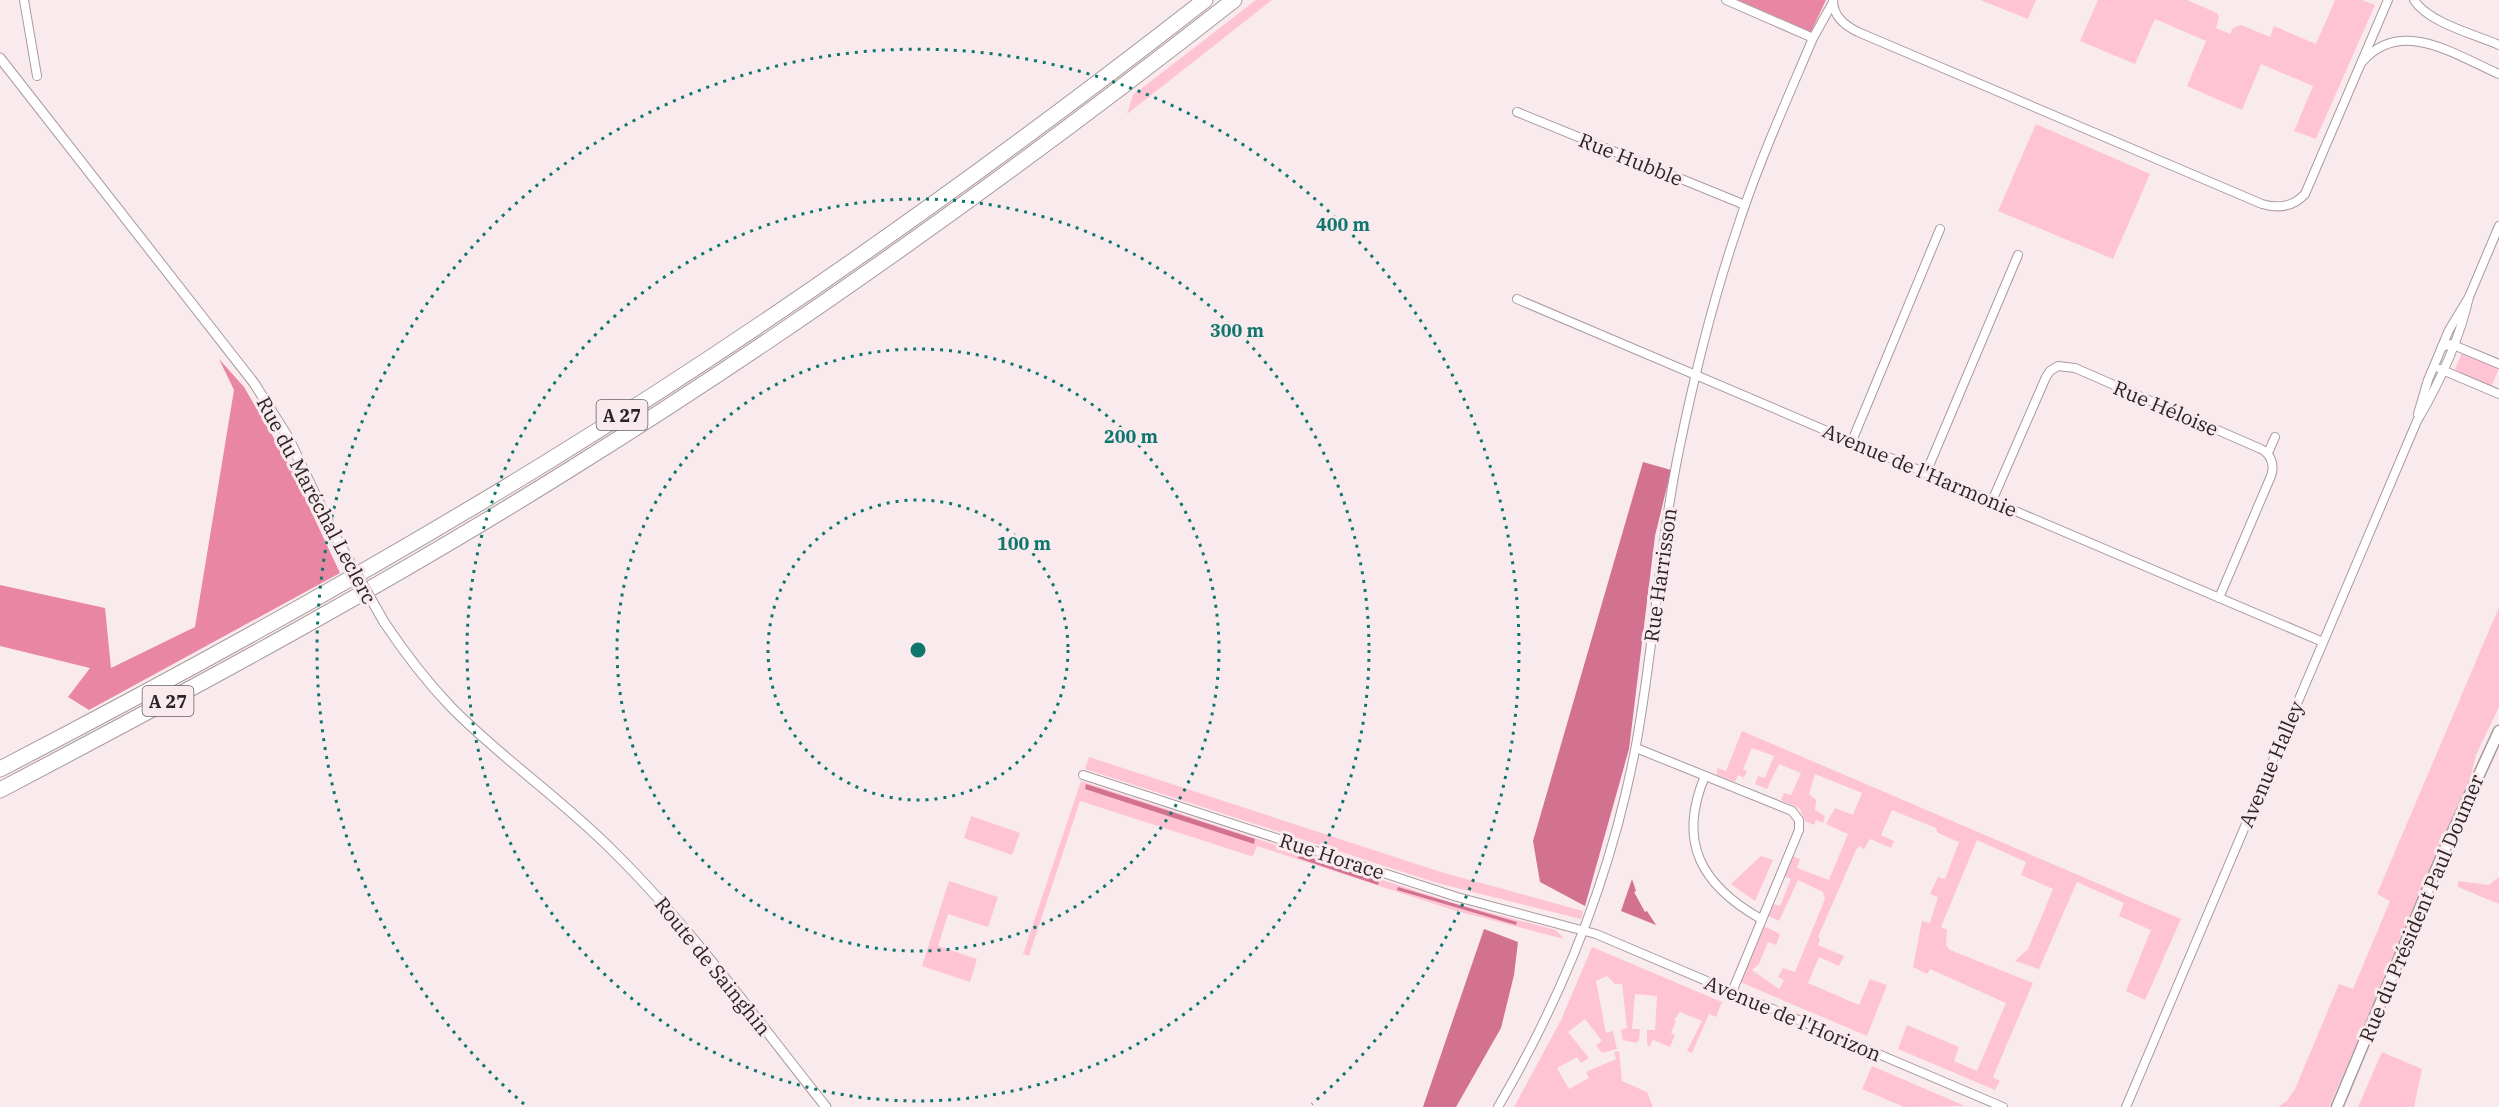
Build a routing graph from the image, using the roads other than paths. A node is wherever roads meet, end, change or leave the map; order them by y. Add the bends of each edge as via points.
1 (24, 0) edge
2 (1205, 0) edge
3 (1234, 0) edge
4 (1726, 0) edge
5 (2388, 0) edge
6 (2414, 0) edge
7 (1832, 2) edge
8 (1813, 38) junction
9 (2499, 45) edge
10 (0, 58) edge
11 (2358, 70) junction
12 (2499, 74) edge
13 (37, 76) dead end
14 (1517, 112) dead end
15 (1745, 206) junction
16 (2499, 226) edge
17 (1940, 229) dead end
18 (2018, 255) dead end
19 (2469, 297) junction
20 (1517, 299) dead end
21 (2454, 346) junction
22 (2442, 347) junction
23 (2436, 360) junction
24 (2499, 364) edge
25 (2443, 371) junction
26 (1697, 375) junction
27 (2499, 394) edge
28 (2417, 421) junction
29 (2275, 436) dead end
30 (1852, 441) junction
31 (2268, 453) junction
32 (1926, 473) junction
33 (1992, 501) junction
34 (2219, 598) junction
35 (2323, 642) junction
36 (2499, 731) edge
37 (1636, 748) junction
38 (0, 769) edge
39 (1083, 775) dead end
40 (1705, 776) junction
41 (0, 790) edge
42 (593, 832) joint
43 (1761, 919) junction
44 (1583, 931) junction
45 (1732, 992) junction
46 (826, 1107) edge
47 (1498, 1107) edge
48 (2003, 1107) edge
49 (2126, 1107) edge
50 (2334, 1107) edge

1 - 13 street
2 - 38 highway, A 27 via 946,195 638,405 472,508 281,618
3 - 41 highway, A 27 via 1056,138 923,234 615,441 335,609
4 - 8 street
5 - 11 street
6 - 9 street via 2434,17
7 - 8 street, Rue Harrisson
7 - 11 street via 1839,19 1857,32 2275,207 2292,204 2305,194
8 - 15 street, Rue Harrisson
10 - 42 street, Rue du Maréchal Leclerc, bridge via 254,383 289,439 334,534 410,659 452,708
11 - 12 street via 2380,47 2411,39
14 - 15 street, Rue Hubble
15 - 26 street, Rue Harrisson via 1712,311
16 - 19 street, Avenue Halley
17 - 30 street
18 - 32 street
19 - 21 street, Avenue Halley
19 - 22 street, Avenue Halley
20 - 26 street, Avenue de l'Harmonie
21 - 22 street
21 - 24 street
21 - 25 street, Avenue Halley
22 - 23 street, Avenue Halley
23 - 25 street
23 - 28 street, Avenue Halley
25 - 27 street
25 - 28 street, Avenue Halley
26 - 30 street, Avenue de l'Harmonie
26 - 37 street, Rue Harrisson via 1666,521
28 - 35 street, Avenue Halley
29 - 31 street
30 - 32 street, Avenue de l'Harmonie
31 - 33 street, Rue Héloise via 2075,368 2058,366 2046,377
31 - 34 street via 2273,468 2271,476
32 - 33 street, Avenue de l'Harmonie
33 - 34 street, Avenue de l'Harmonie
34 - 35 street, Avenue de l'Harmonie
35 - 49 street, Avenue Halley
36 - 50 main road, Rue du Président Paul Doumer
37 - 40 street
37 - 44 street, Rue Harrisson via 1618,823
39 - 44 street, Rue Horace via 1457,897
40 - 43 street via 1692,823 1700,860 1723,893
40 - 43 street via 1792,811 1799,819 1799,830
42 - 46 street, Route de Sainghin via 693,938
43 - 45 street
44 - 45 street, Avenue de l'Horizon
44 - 47 street, Rue Harrisson via 1544,1023
45 - 48 street, Avenue de l'Horizon

